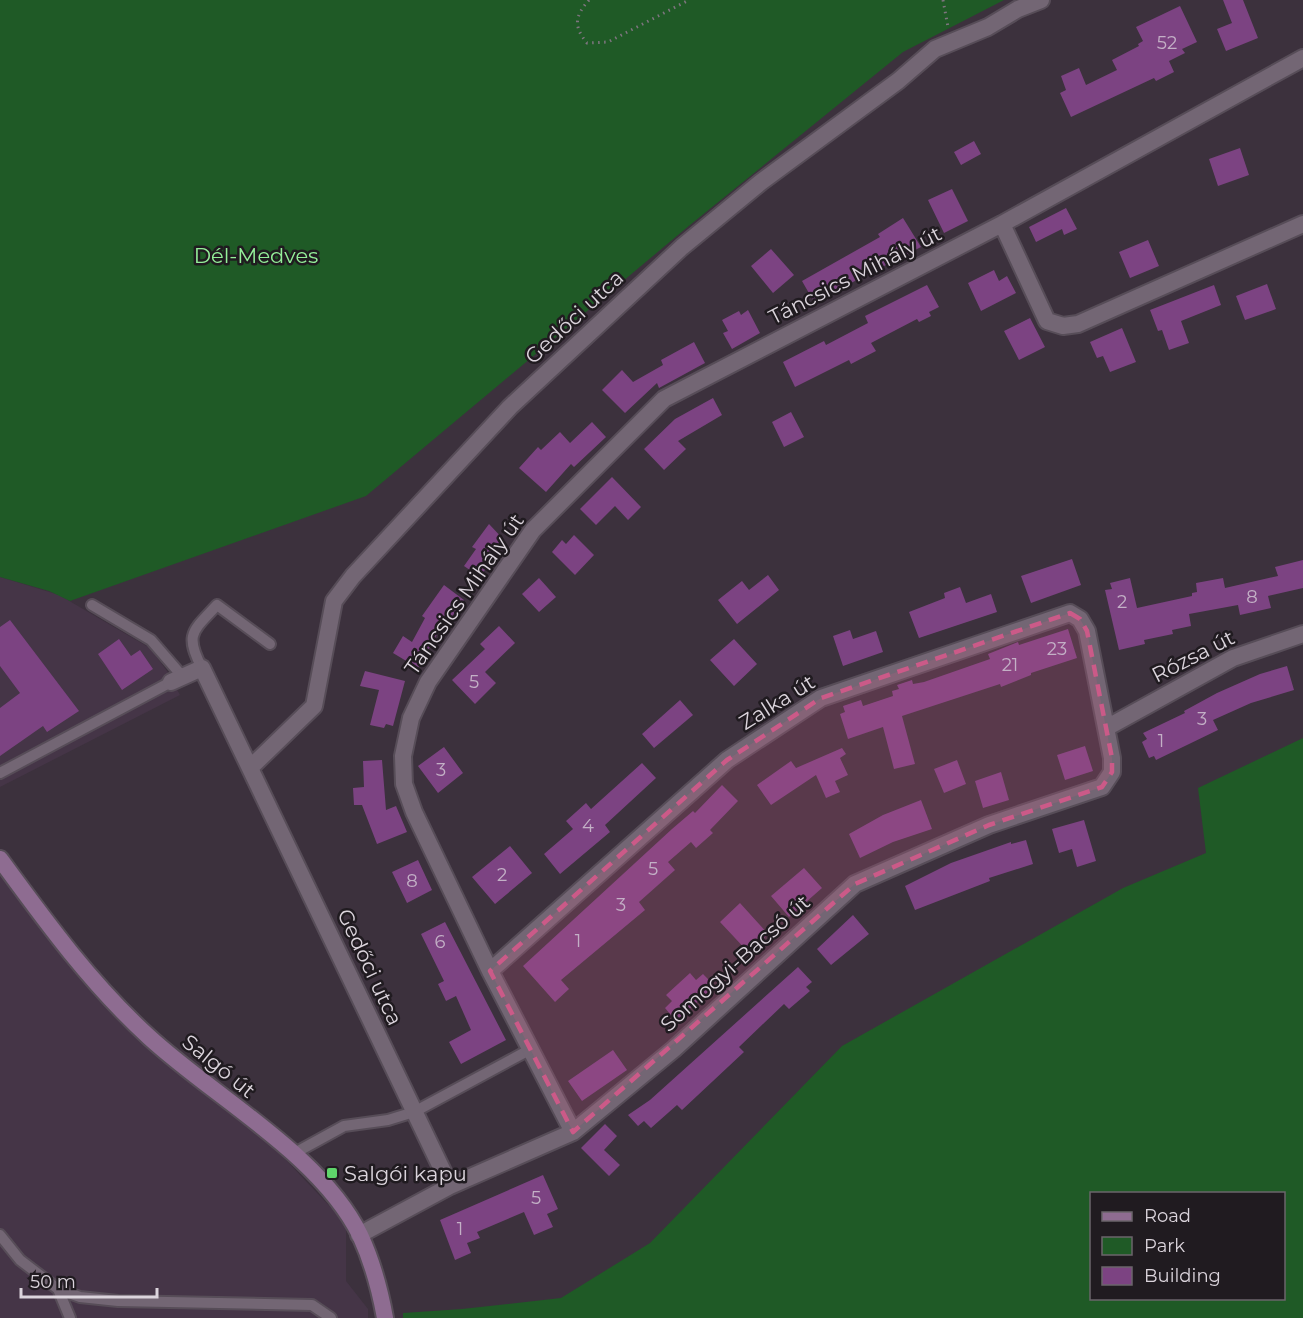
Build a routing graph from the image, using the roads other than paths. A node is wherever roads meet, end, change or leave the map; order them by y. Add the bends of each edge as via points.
1 (1041, 0) edge
2 (1303, 58) edge
3 (1002, 224) junction
4 (1303, 224) edge
5 (92, 605) dead end
6 (1303, 634) edge
7 (270, 644) dead end
8 (202, 668) junction
9 (177, 679) junction
10 (1108, 727) junction
11 (250, 768) junction
12 (0, 774) edge
13 (0, 859) edge
14 (490, 971) junction
15 (531, 1049) junction
16 (414, 1112) junction
17 (573, 1132) junction
18 (293, 1154) junction
19 (450, 1186) junction
20 (0, 1235) edge
21 (360, 1235) junction
22 (58, 1289) junction
23 (70, 1318) edge
24 (331, 1318) edge
25 (386, 1318) edge

1 - 11 street, Gedőci utca via 935,49 682,247 510,407 334,601 314,706
2 - 3 street, Táncsics Mihály út
3 - 4 street via 1047,321 1063,326 1078,324
3 - 14 street, Táncsics Mihály út via 664,399 533,530 428,682 411,718 403,756 404,784
5 - 9 lane via 151,640
6 - 10 street, Rózsa út via 1233,658
7 - 8 lane via 217,605 194,630 191,647
8 - 9 street
8 - 11 street, Gedőci utca
9 - 12 lane
10 - 14 street, Zalka út via 1087,631 1080,619 1070,613 821,698 727,760
10 - 17 street, Somogyi-Bacsó út via 1112,772 1102,787 989,825 855,884 674,1048
11 - 16 street, Gedőci utca
13 - 18 main road, Salgó út via 105,995 150,1038
14 - 15 street, Táncsics Mihály út
15 - 16 lane
15 - 17 street, Táncsics Mihály út
16 - 18 lane via 344,1126
16 - 19 street, Gedőci utca
17 - 19 street, Somogyi-Bacsó út
18 - 21 main road, Salgó út via 335,1197
19 - 21 street, Somogyi-Bacsó út
20 - 22 lane via 20,1260
21 - 25 main road, Salgó út
22 - 23 lane
22 - 24 lane via 80,1297 118,1301 312,1305

